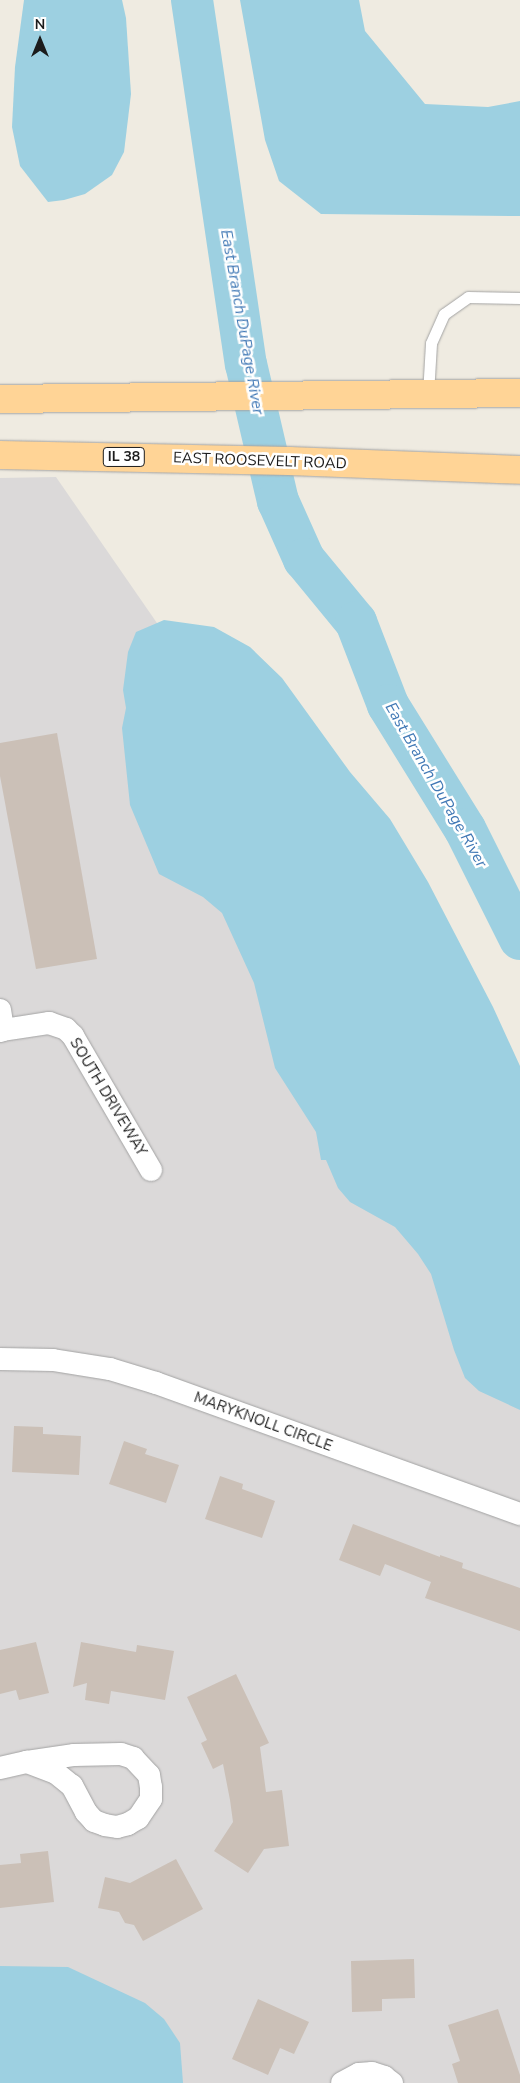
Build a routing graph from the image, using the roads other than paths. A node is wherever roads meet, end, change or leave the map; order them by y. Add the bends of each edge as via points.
1 (520, 298) edge
2 (520, 393) edge
3 (428, 394) junction
4 (0, 399) edge
5 (0, 455) edge
6 (520, 470) edge
7 (1, 1024) edge
8 (151, 1170) dead end
9 (0, 1359) edge
10 (520, 1514) edge
11 (27, 1762) junction
12 (0, 1768) edge
13 (342, 2083) edge
14 (392, 2083) edge

1 - 3 lane via 468,298 444,314 431,343
2 - 3 main road
3 - 4 main road
5 - 6 main road, EAST ROOSEVELT ROAD / IL 38
7 - 8 street, SOUTH DRIVEWAY via 49,1024 66,1029
9 - 10 street, MARYKNOLL CIRCLE via 53,1360 110,1369
11 - 11 street via 56,1774 72,1786 86,1812 105,1826 128,1824 138,1818 151,1799 148,1775 133,1758 121,1754 74,1755
11 - 12 street
13 - 14 street via 359,2074 372,2074

